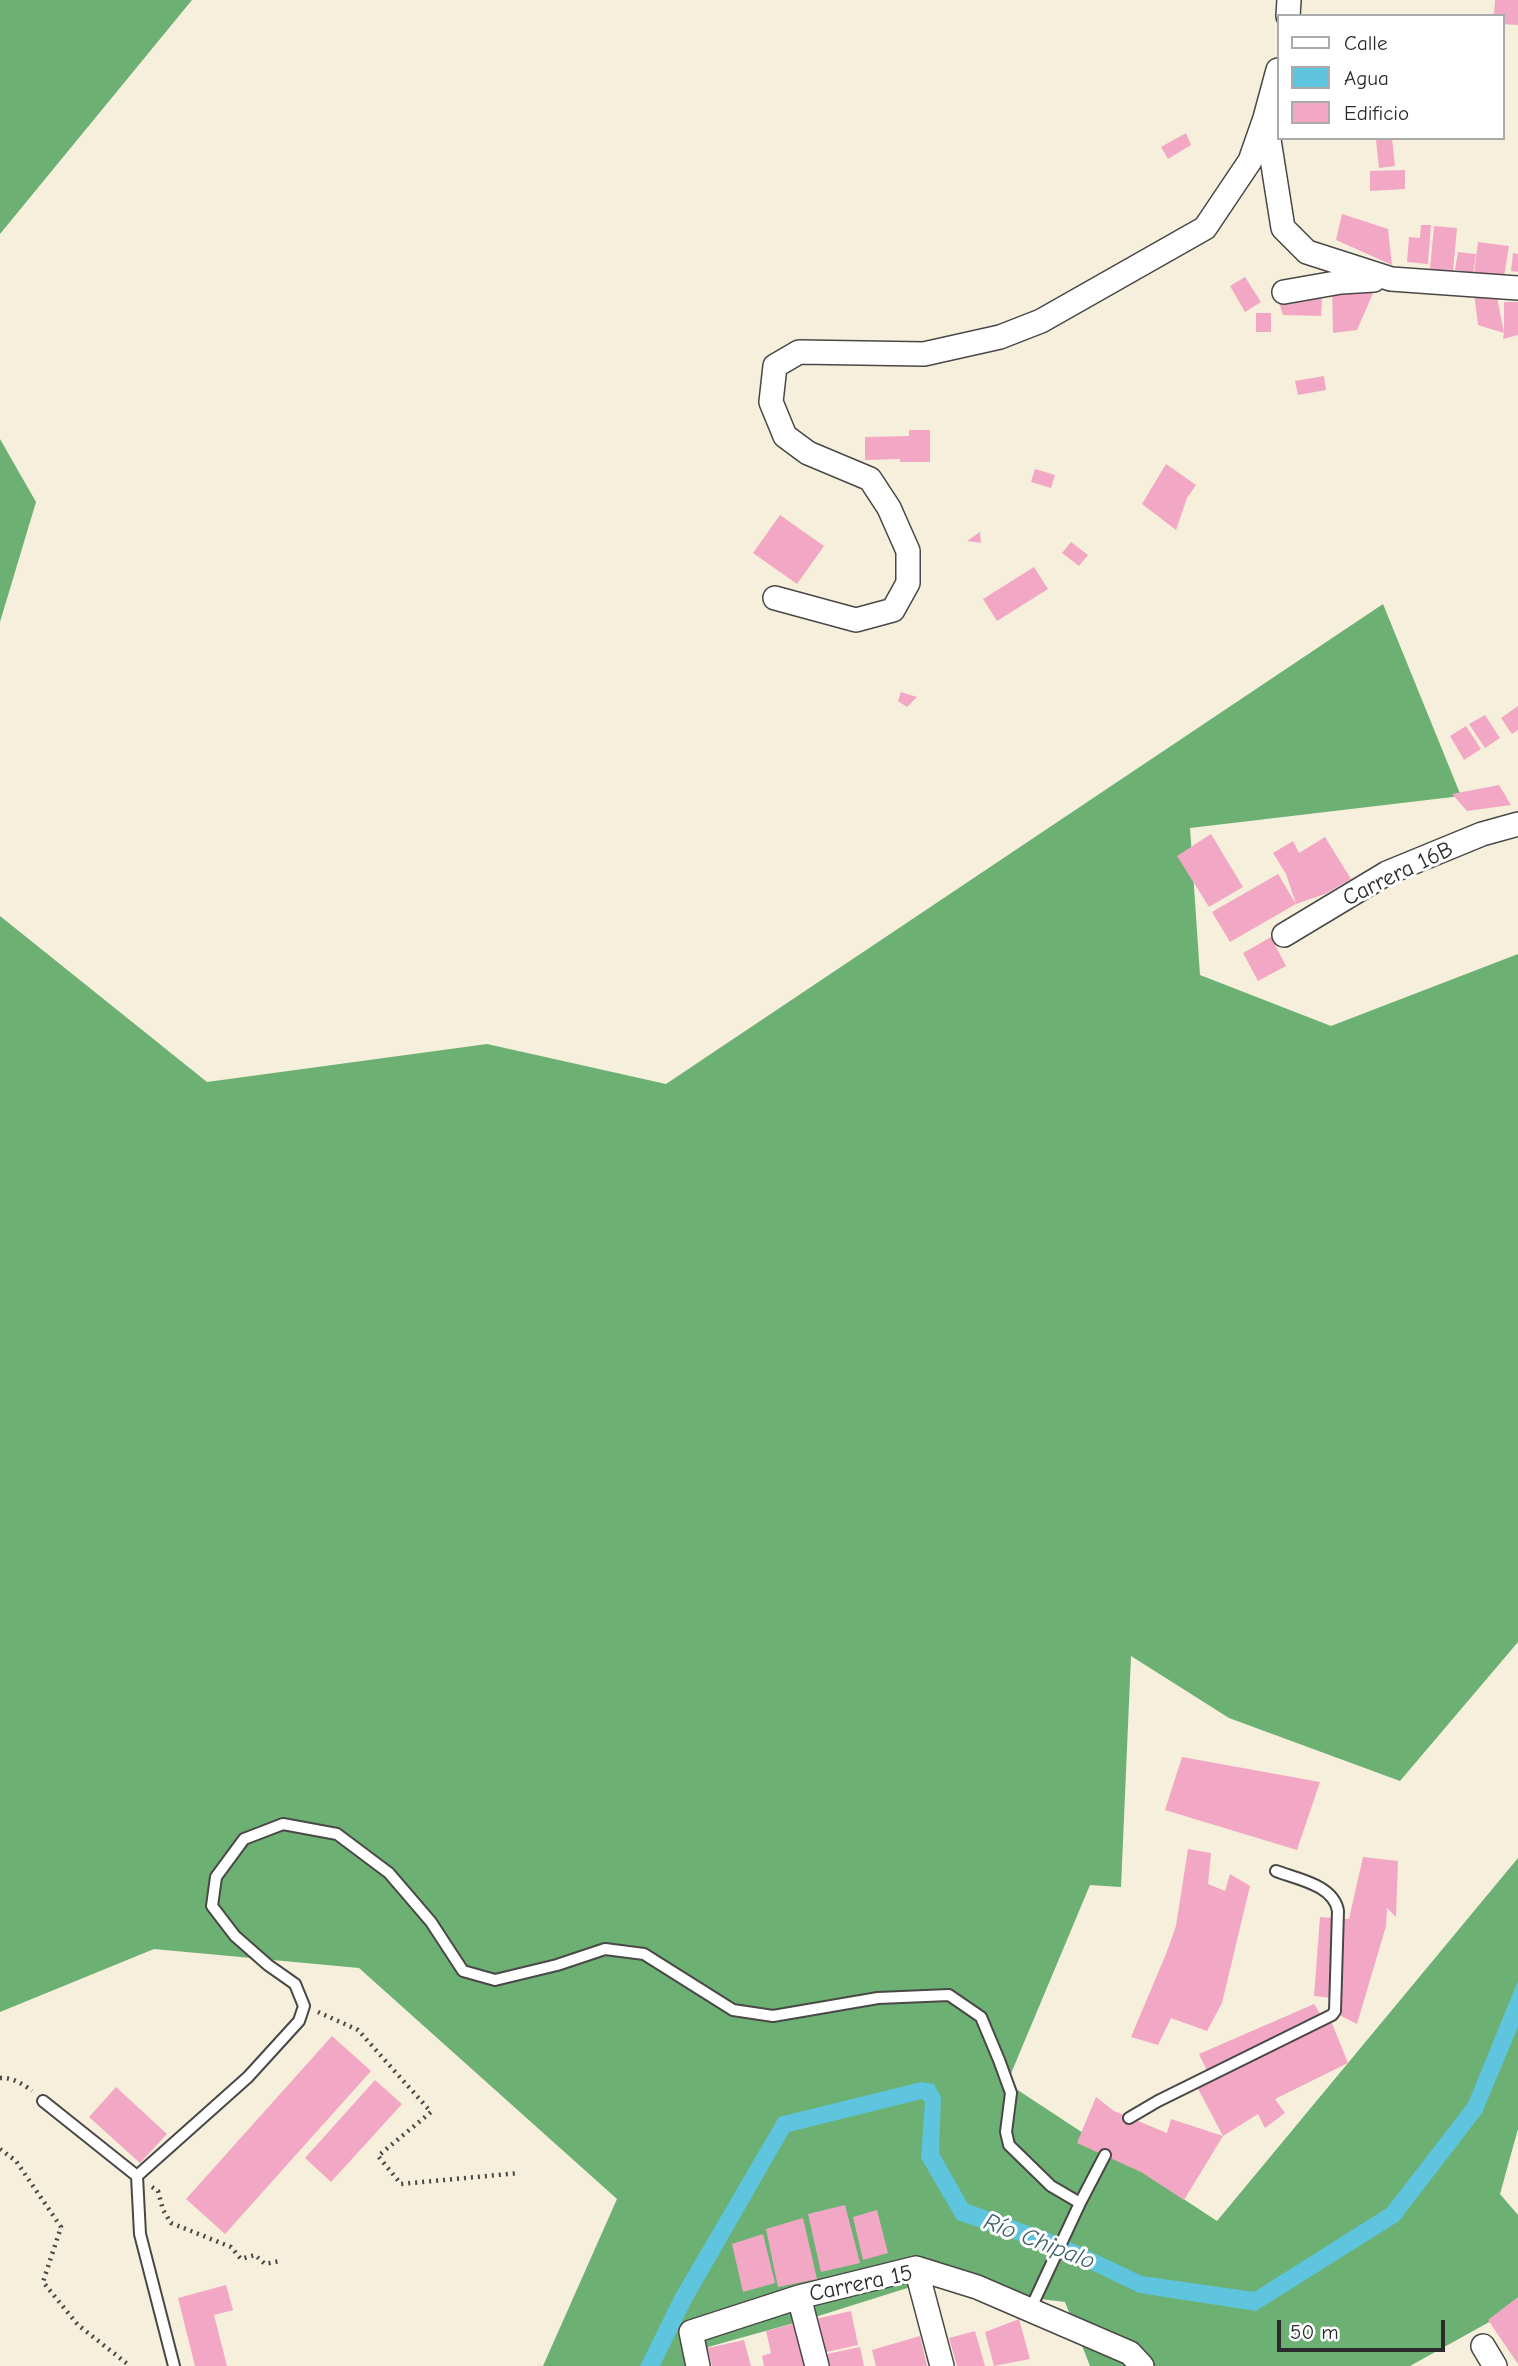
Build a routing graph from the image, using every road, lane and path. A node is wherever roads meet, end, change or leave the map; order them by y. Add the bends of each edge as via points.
1 (1276, 77) edge
2 (1265, 118) junction
3 (1391, 279) junction
4 (1518, 288) edge
5 (1284, 292) dead end
6 (775, 598) dead end
7 (1518, 824) edge
8 (1284, 935) dead end
9 (1276, 1871) dead end
10 (304, 2006) junction
11 (0, 2078) edge
12 (43, 2101) joint
13 (1129, 2118) dead end
14 (0, 2149) edge
15 (1105, 2155) dead end
16 (519, 2173) dead end
17 (137, 2176) junction
18 (1080, 2203) junction
19 (281, 2261) dead end
20 (916, 2267) junction
21 (799, 2297) junction
22 (1030, 2310) junction
23 (1483, 2346) dead end
24 (1136, 2359) edge
25 (130, 2366) edge
26 (174, 2366) edge
27 (698, 2366) edge
28 (817, 2366) edge
29 (942, 2366) edge
30 (1495, 2366) edge

1 - 2 street
2 - 3 street via 1283,228 1307,252
2 - 6 street via 1250,161 1205,228 1041,321 1000,337 924,354 799,352 775,366 771,402 785,436 808,453 870,479 908,551 908,583 893,610 856,620
3 - 4 street
3 - 5 street
7 - 8 street, Carrera 16B via 1387,873
9 - 13 lane via 1330,1893 1336,1901 1332,2015
10 - 16 path via 358,2030 431,2112 378,2156 401,2184
10 - 17 lane via 299,2021 248,2077
10 - 18 lane via 295,1984 235,1936 212,1906 216,1877 244,1839 283,1824 337,1834 389,1873 463,1970 495,1980 605,1949 644,1954 733,2010 746,2012 773,2015 878,1998 949,1995 981,2017 999,2060 1011,2093 1009,2145 1052,2186
11 - 12 path via 22,2083
12 - 17 lane
14 - 25 path via 16,2161 61,2227 43,2281 78,2325
15 - 18 lane
17 - 19 path via 158,2191 171,2223 231,2247 242,2259 255,2255 265,2264
17 - 26 lane via 140,2234
18 - 22 lane
20 - 21 street, Carrera 15
20 - 22 street, Carrera 15
20 - 29 street
21 - 27 street, Carrera 15 via 691,2332
21 - 28 street
22 - 24 street, Carrera 15
23 - 30 street

